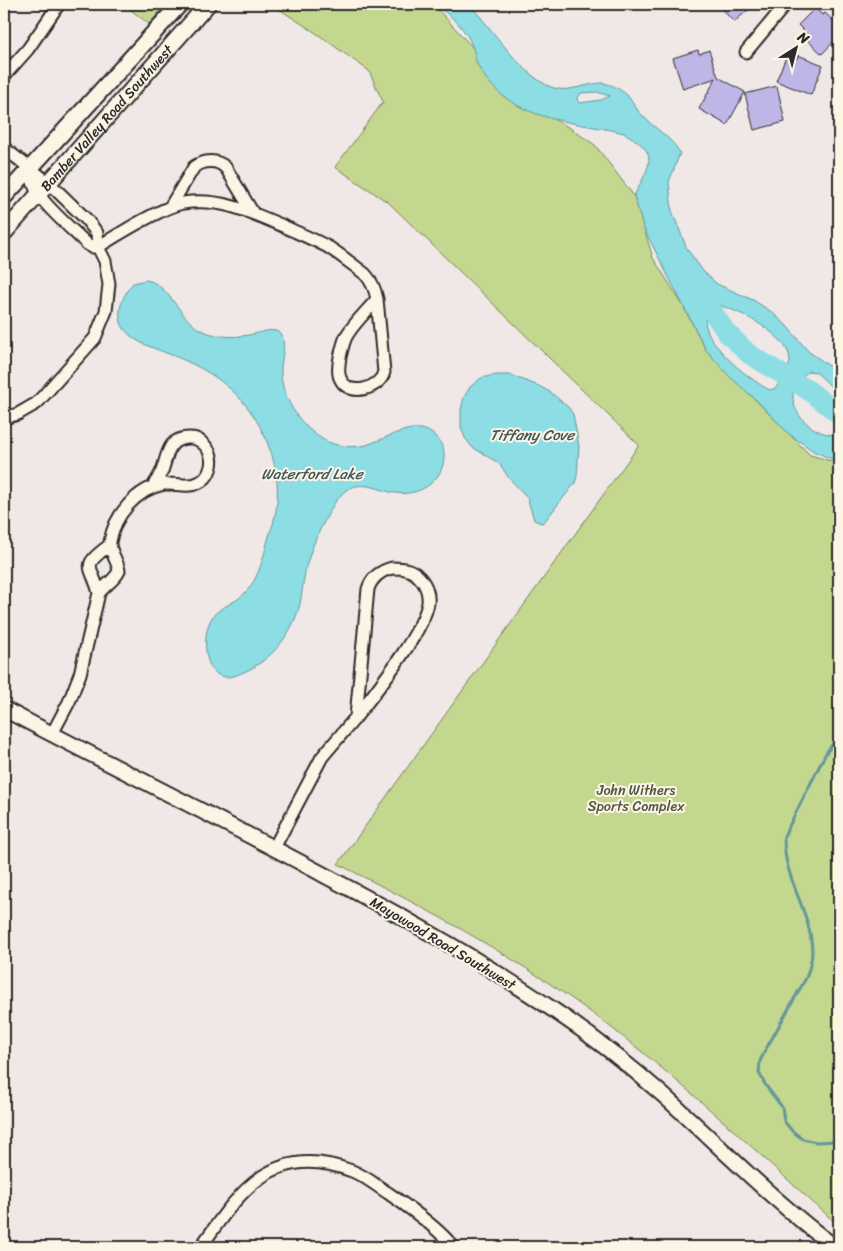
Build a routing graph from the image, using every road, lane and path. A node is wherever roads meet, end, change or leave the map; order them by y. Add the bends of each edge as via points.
1 (59, 4) edge
2 (180, 4) edge
3 (208, 4) edge
4 (786, 4) edge
5 (746, 52) dead end
6 (4, 76) edge
7 (4, 148) edge
8 (29, 169) junction
9 (49, 183) junction
10 (39, 194) junction
11 (4, 197) edge
12 (170, 207) junction
13 (254, 213) junction
14 (4, 233) edge
15 (98, 247) junction
16 (377, 299) junction
17 (4, 418) edge
18 (152, 488) junction
19 (110, 545) junction
20 (99, 593) junction
21 (4, 709) edge
22 (356, 717) junction
23 (52, 734) junction
24 (274, 848) junction
25 (202, 1247) edge
26 (453, 1247) edge
27 (835, 1247) edge

1 - 6 street via 28,49
2 - 8 main road, Bamber Valley Road Southwest
3 - 9 main road, Bamber Valley Road Southwest
4 - 5 street
7 - 8 street
8 - 9 street
8 - 10 street
8 - 11 main road, Bamber Valley Road Southwest
9 - 10 main road, Bamber Valley Road Southwest
9 - 15 street via 97,233
10 - 14 main road, Bamber Valley Road Southwest
10 - 15 street via 87,244
12 - 13 street via 215,202
12 - 13 street via 194,167 206,161 217,162 226,168
12 - 15 street
13 - 16 street via 329,248 370,279
15 - 17 street via 105,261 109,284 106,312 99,330 37,403
16 - 16 street via 383,377 372,387 349,388 339,375 342,349 347,336
18 - 18 street via 164,484 197,484 210,470 209,450 196,439 184,438 173,444
18 - 19 street via 119,516
19 - 20 street via 119,571
19 - 20 street via 94,558 90,566 89,572
20 - 23 street via 80,674
21 - 23 street, Mayowood Road Southwest
22 - 22 street via 408,645 426,610 428,595 424,583 408,569 386,570 370,582
22 - 24 street via 322,757
23 - 24 street, Mayowood Road Southwest
24 - 27 street, Mayowood Road Southwest via 413,922 553,1010 609,1050
25 - 26 street via 229,1207 248,1186 271,1171 298,1162 324,1163 354,1172 398,1200

